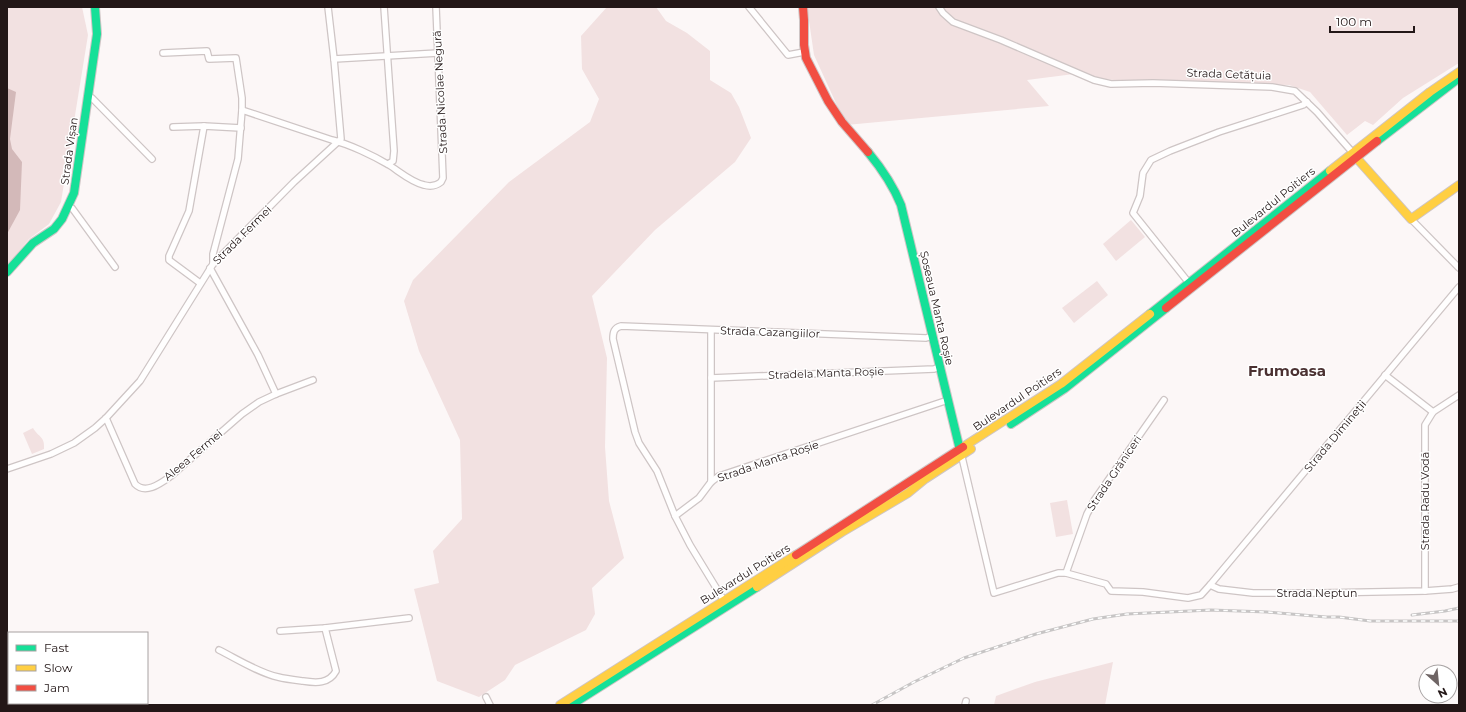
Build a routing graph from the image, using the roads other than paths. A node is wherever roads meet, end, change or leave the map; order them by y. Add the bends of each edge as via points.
1 (95, 7) edge
2 (328, 7) edge
3 (384, 7) edge
4 (436, 7) edge
5 (749, 7) edge
6 (803, 7) edge
7 (939, 7) edge
8 (804, 52) junction
9 (163, 53) dead end
10 (438, 54) junction
11 (386, 56) junction
12 (334, 59) junction
13 (1459, 72) edge
14 (1459, 78) edge
15 (88, 97) junction
16 (1307, 102) junction
17 (242, 110) junction
18 (204, 126) junction
19 (173, 127) dead end
20 (241, 128) junction
21 (338, 142) junction
22 (1354, 156) junction
23 (152, 159) dead end
24 (388, 164) junction
25 (1459, 185) edge
26 (68, 207) junction
27 (1411, 219) junction
28 (211, 266) junction
29 (115, 267) dead end
30 (1459, 268) edge
31 (7, 272) edge
32 (200, 283) junction
33 (1189, 283) junction
34 (1459, 287) edge
35 (711, 330) junction
36 (932, 336) junction
37 (939, 367) junction
38 (1385, 375) junction
39 (711, 378) junction
40 (313, 380) dead end
41 (276, 393) junction
42 (1459, 395) edge
43 (948, 400) junction
44 (1164, 400) dead end
45 (1433, 412) junction
46 (106, 418) junction
47 (961, 453) junction
48 (7, 469) edge
49 (711, 482) junction
50 (675, 516) junction
51 (1066, 573) junction
52 (1210, 585) junction
53 (1459, 587) edge
54 (1425, 591) junction
55 (726, 603) junction
56 (409, 618) dead end
57 (325, 628) junction
58 (280, 631) dead end
59 (219, 650) dead end
60 (486, 697) dead end
61 (490, 705) edge
62 (560, 705) edge
63 (571, 705) edge

1 - 15 main road, Strada Vișan via 97,34
2 - 12 street
3 - 11 street
4 - 10 street, Strada Nicolae Negură
5 - 8 street via 788,55
6 - 8 main road
7 - 16 street, Strada Cetățuia via 953,22 1034,53 1094,80 1111,84 1272,87 1295,91
8 - 36 main road, Șoseaua Manta Roșie via 828,101 894,188 903,214
9 - 17 street via 207,51 209,59 236,58
10 - 11 street
10 - 24 street, Strada Nicolae Negură via 442,182 434,186 424,185 409,179
11 - 12 street
11 - 24 street via 394,151 393,161
12 - 21 street via 341,139
13 - 22 main road, Bulevardul Poitiers via 1430,92
14 - 22 main road, Bulevardul Poitiers
15 - 23 street via 92,98
15 - 26 main road, Strada Vișan via 74,193
16 - 22 street, Strada Cetățuia
16 - 33 street via 1218,132 1151,160 1143,173 1140,196 1133,213
17 - 20 street
17 - 21 street
18 - 19 street
18 - 20 street
18 - 32 street via 189,211 169,256 173,263
20 - 28 street via 238,160
21 - 24 street
21 - 28 street, Strada Fermei via 294,182
22 - 27 main road, Strada Cetățuia
22 - 33 main road, Bulevardul Poitiers
22 - 47 main road, Bulevardul Poitiers via 1064,389
25 - 27 main road
26 - 29 street via 72,208
26 - 31 main road, Strada Vișan via 54,229 33,243
27 - 30 street, Strada Cetățuia
28 - 32 street, Strada Fermei
28 - 41 street
32 - 46 street, Strada Fermei via 140,381
33 - 47 main road, Bulevardul Poitiers via 1061,384
34 - 38 street, Strada Dimineții
35 - 36 street, Strada Cazangiilor via 926,338
35 - 39 street, Strada Cazangiilor
35 - 50 street via 621,326 613,333 624,390 639,444 656,471
36 - 37 main road, Șoseaua Manta Roșie
37 - 39 street, Stradela Manta Roșie
37 - 43 main road, Șoseaua Manta Roșie
38 - 45 street
38 - 52 street, Strada Dimineții
39 - 49 street, Strada Cazangiilor
40 - 41 street, Aleea Fermei
41 - 46 street, Aleea Fermei via 242,414 171,476 147,488 135,484
42 - 45 street
43 - 47 main road, Șoseaua Manta Roșie
43 - 49 street, Strada Manta Roșie via 719,476
44 - 51 street, Strada Grăniceri via 1095,499
45 - 54 street, Strada Radu Vodă via 1425,425 1424,444
46 - 48 street, Strada Fermei via 74,443
47 - 51 street, Șoseaua Manta Roșie via 994,593
47 - 55 main road, Bulevardul Poitiers
49 - 50 street, Strada Manta Roșie via 699,498
50 - 55 street
51 - 52 street via 1106,584 1111,591 1188,598 1201,595
52 - 54 street, Strada Neptun via 1218,590 1252,593
53 - 54 street
55 - 62 main road, Bulevardul Poitiers
55 - 63 main road, Bulevardul Poitiers
56 - 57 street
57 - 58 street
57 - 59 street via 336,671 332,678 325,681 277,677
60 - 61 street

